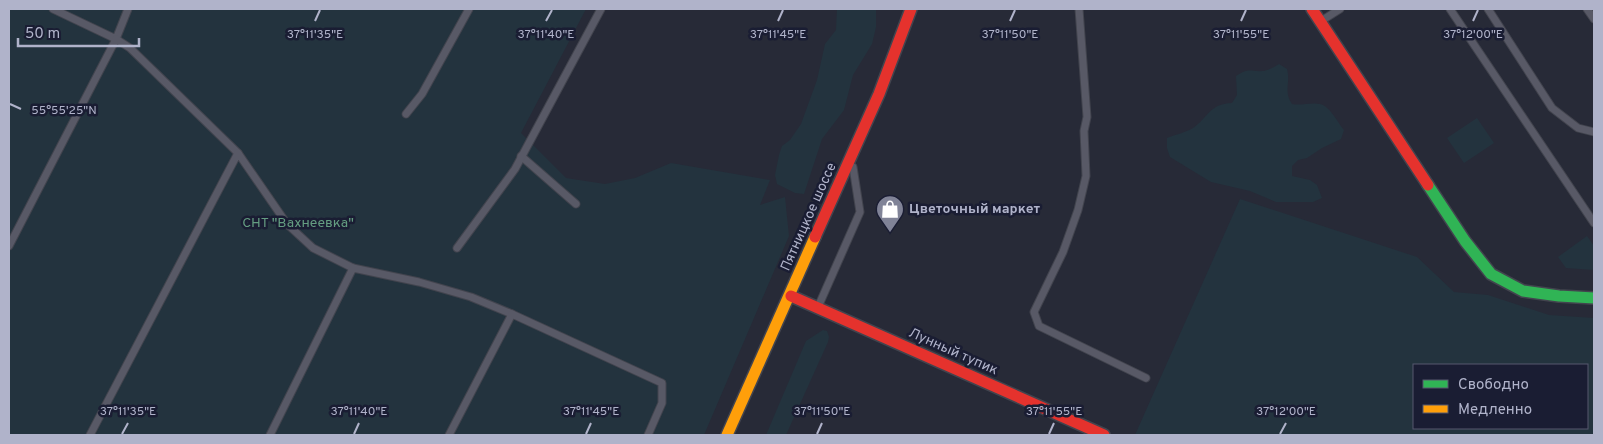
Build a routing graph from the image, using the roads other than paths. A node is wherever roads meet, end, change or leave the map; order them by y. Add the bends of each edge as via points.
1 (53, 9) edge
2 (128, 9) edge
3 (469, 9) edge
4 (601, 9) edge
5 (911, 9) edge
6 (1079, 9) edge
7 (1312, 9) edge
8 (1340, 9) edge
9 (1450, 9) edge
10 (1488, 9) edge
11 (1587, 9) edge
12 (1594, 19) edge
13 (1321, 22) junction
14 (116, 39) junction
15 (406, 114) dead end
16 (1594, 132) edge
17 (238, 153) junction
18 (522, 156) junction
19 (852, 157) junction
20 (576, 204) dead end
21 (1594, 223) edge
22 (9, 246) edge
23 (458, 248) dead end
24 (353, 268) junction
25 (791, 296) junction
26 (1594, 298) edge
27 (818, 308) junction
28 (512, 314) junction
29 (1146, 378) dead end
30 (90, 435) edge
31 (270, 435) edge
32 (449, 435) edge
33 (648, 435) edge
34 (728, 435) edge
35 (1104, 435) edge

1 - 14 lane
2 - 14 lane
3 - 15 lane via 422,94
4 - 18 lane
5 - 19 street, Пятницкое шоссе
6 - 29 lane via 1086,176 1063,252 1034,312 1039,326
7 - 13 street
8 - 13 lane
9 - 21 lane
10 - 16 lane via 1552,108 1578,128
11 - 12 lane
13 - 26 street via 1465,241 1491,274 1523,291
14 - 17 lane via 130,48
14 - 22 lane
17 - 24 lane via 287,224 313,248
17 - 30 lane
18 - 20 lane
18 - 23 lane
19 - 25 street, Пятницкое шоссе
19 - 27 lane via 860,212
24 - 28 lane via 471,297
24 - 31 lane
25 - 27 street, Лунный тупик
25 - 34 street, Пятницкое шоссе
27 - 35 street, Лунный тупик
28 - 32 lane
28 - 33 lane via 662,383 662,403

